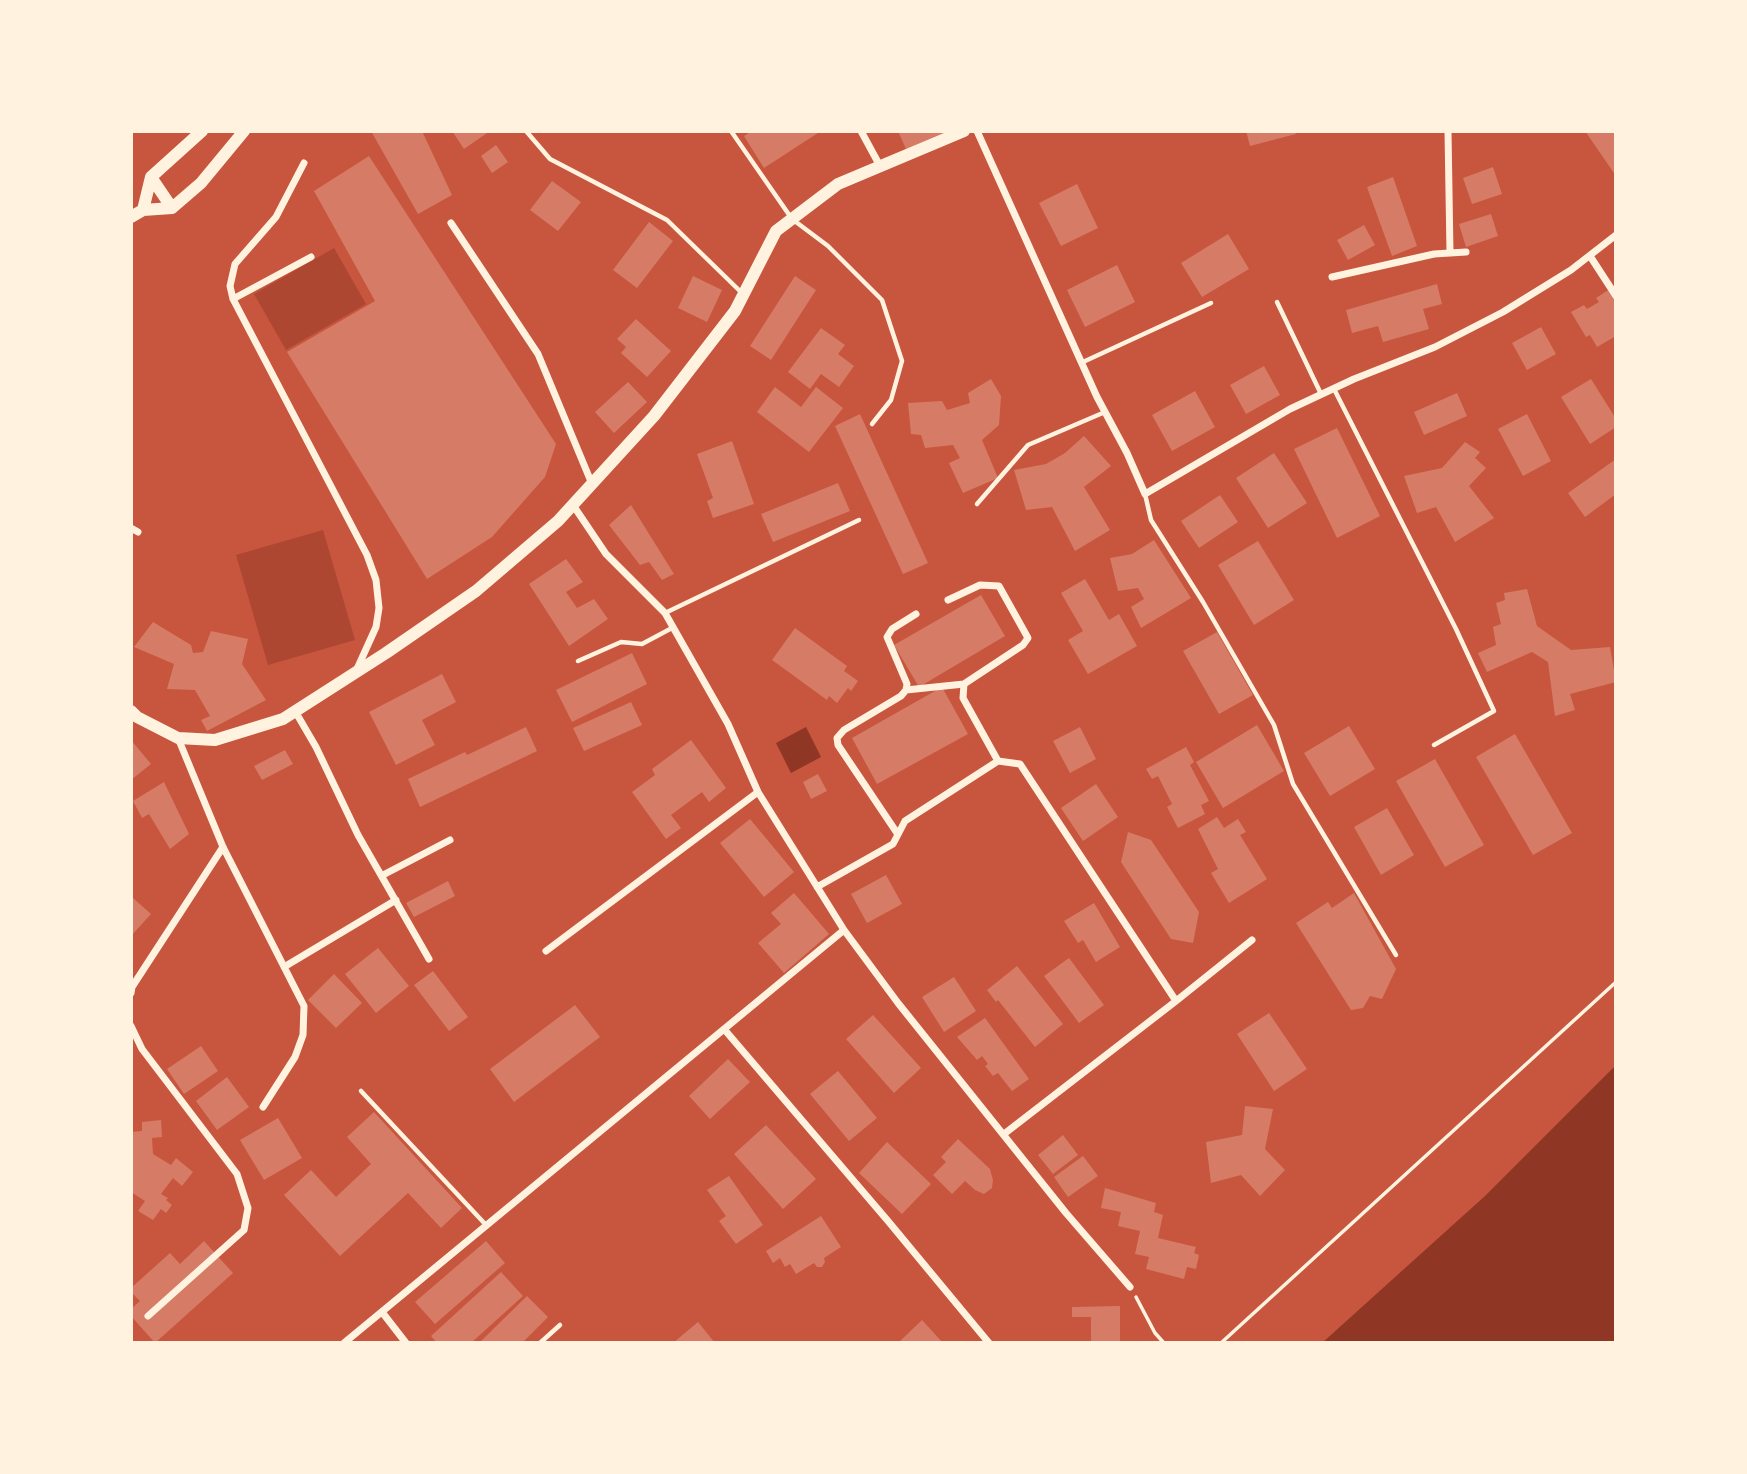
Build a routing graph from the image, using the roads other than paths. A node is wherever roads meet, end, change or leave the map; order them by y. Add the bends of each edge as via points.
1 (202, 131) edge
2 (244, 131) edge
3 (526, 131) edge
4 (731, 131) edge
5 (861, 131) edge
6 (964, 131) edge
7 (977, 131) edge
8 (1448, 131) edge
9 (304, 163) dead end
10 (880, 166) junction
11 (151, 177) junction
12 (172, 208) junction
13 (137, 214) edge
14 (792, 219) junction
15 (451, 223) dead end
16 (1616, 235) edge
17 (1450, 253) junction
18 (1466, 253) dead end
19 (1590, 256) junction
20 (311, 257) dead end
21 (1332, 277) dead end
22 (744, 294) junction
23 (1616, 296) edge
24 (233, 299) junction
25 (1277, 302) dead end
26 (1211, 303) dead end
27 (1083, 362) junction
28 (1334, 388) junction
29 (1321, 394) junction
30 (1105, 412) junction
31 (872, 424) dead end
32 (592, 485) junction
33 (1145, 494) junction
34 (977, 504) dead end
35 (573, 505) junction
36 (859, 520) dead end
37 (948, 600) dead end
38 (665, 613) junction
39 (916, 614) dead end
40 (673, 627) junction
41 (578, 661) dead end
42 (355, 673) junction
43 (964, 684) junction
44 (906, 690) junction
45 (131, 711) edge
46 (295, 711) junction
47 (178, 738) junction
48 (1434, 745) dead end
49 (999, 761) junction
50 (758, 792) junction
51 (897, 833) junction
52 (450, 840) dead end
53 (223, 847) junction
54 (383, 875) junction
55 (817, 887) junction
56 (396, 900) junction
57 (844, 930) junction
58 (1252, 940) dead end
59 (545, 951) dead end
60 (1396, 955) dead end
61 (429, 959) dead end
62 (284, 967) junction
63 (131, 993) edge
64 (1176, 1001) junction
65 (131, 1026) edge
66 (724, 1029) junction
67 (361, 1091) dead end
68 (263, 1107) dead end
69 (1004, 1134) junction
70 (486, 1226) junction
71 (1130, 1287) road end
72 (382, 1312) junction
73 (148, 1316) dead end
74 (560, 1325) dead end
75 (344, 1343) edge
76 (406, 1343) edge
77 (540, 1343) edge
78 (989, 1343) edge

1 - 11 street
2 - 12 street via 201,183
3 - 22 lane via 550,159 667,220
4 - 14 lane
5 - 10 street
6 - 10 street
7 - 27 street
8 - 17 street
9 - 24 street via 276,217 235,264 230,286
10 - 14 street via 838,184
11 - 12 street
11 - 13 street
12 - 13 street
14 - 22 street via 776,231
14 - 31 lane via 828,246 881,300 902,361 891,400
15 - 32 street via 538,354
16 - 19 street
17 - 18 street
17 - 21 street
19 - 23 street
19 - 28 street via 1503,312 1435,347
20 - 24 street
22 - 32 street via 654,416
24 - 42 street via 376,580 376,626
25 - 29 lane
26 - 27 lane
27 - 30 street
28 - 29 street
28 - 48 lane via 1494,711
29 - 33 street
30 - 33 street
30 - 34 lane via 1028,445
32 - 35 street
33 - 60 lane via 1151,520 1274,725 1293,784
35 - 38 street via 606,554
35 - 42 street via 476,591
36 - 38 lane
37 - 43 street via 980,585 999,586 1028,638
38 - 40 street
39 - 44 street via 887,637
40 - 41 lane via 642,644 621,642
40 - 50 street via 728,724
42 - 46 street
43 - 44 street
43 - 49 street via 963,698
44 - 51 street via 837,738
45 - 47 street
46 - 47 street via 215,740
46 - 54 street
47 - 53 street
49 - 51 street via 905,821
49 - 64 street via 1020,764
50 - 55 street
50 - 59 street
51 - 55 street via 893,844
52 - 54 street
53 - 62 street
53 - 63 street
54 - 56 street
55 - 57 street
56 - 61 street
56 - 62 street
57 - 66 street
57 - 69 street
58 - 64 street
62 - 68 street via 304,1006 306,1023 295,1057
64 - 69 street
65 - 73 street via 142,1049 237,1174 248,1208 244,1230
66 - 70 street
66 - 78 street
67 - 70 lane
69 - 71 street
70 - 72 street
72 - 75 street
72 - 76 street
74 - 77 lane

